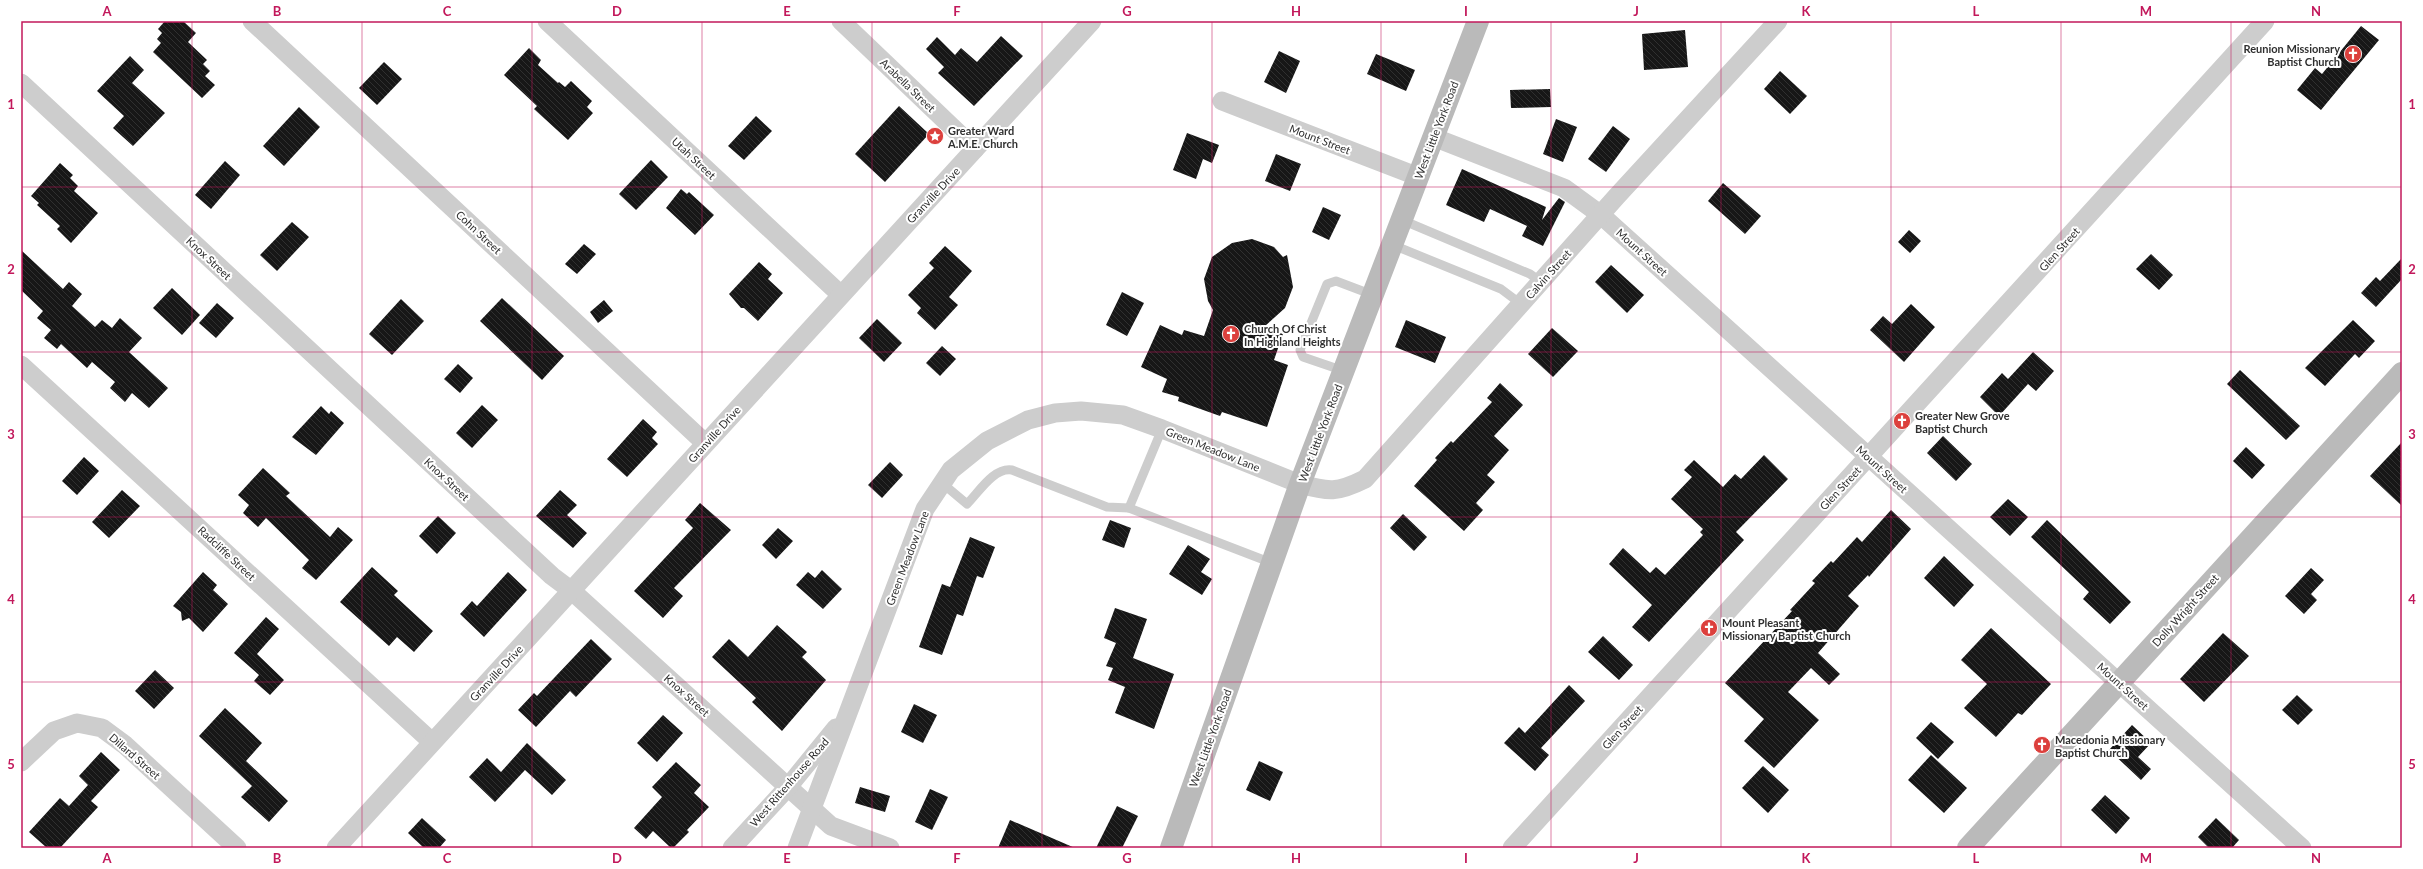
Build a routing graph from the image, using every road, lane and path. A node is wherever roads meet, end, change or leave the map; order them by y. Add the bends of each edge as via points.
1 (252, 21) edge
2 (547, 21) edge
3 (841, 21) edge
4 (1092, 21) edge
5 (1478, 21) edge
6 (1778, 21) edge
7 (2265, 21) edge
8 (21, 84) edge
9 (1222, 101) dead end
10 (1433, 137) junction
11 (975, 149) junction
12 (1419, 177) junction
13 (1601, 215) junction
14 (1402, 220) junction
15 (1392, 245) junction
16 (1541, 282) junction
17 (841, 295) junction
18 (1373, 295) junction
19 (1521, 304) junction
20 (21, 365) edge
21 (1344, 371) junction
22 (2402, 373) edge
23 (1162, 429) junction
24 (706, 444) junction
25 (1868, 457) junction
26 (942, 483) junction
27 (1300, 484) junction
28 (1129, 508) junction
29 (1272, 563) junction
30 (572, 591) junction
31 (2119, 682) junction
32 (846, 716) junction
33 (432, 742) junction
34 (21, 762) edge
35 (788, 787) junction
36 (811, 808) junction
37 (237, 848) edge
38 (336, 848) edge
39 (732, 848) edge
40 (797, 848) edge
41 (890, 848) edge
42 (1171, 848) edge
43 (1512, 848) edge
44 (1968, 848) edge
45 (2302, 848) edge

1 - 24 street, Cohn Street
2 - 17 street, Utah Street
3 - 11 street, Arabella Street
4 - 11 street, Granville Drive
5 - 10 street, West Little York Road
6 - 13 street, Calvin Street
7 - 25 street, Glen Street
8 - 30 street, Knox Street via 552,576
9 - 12 street, Mount Street
10 - 12 street, West Little York Road
10 - 13 street, Mount Street via 1564,188
11 - 17 street, Granville Drive
12 - 14 street, West Little York Road
13 - 16 street, Calvin Street
13 - 25 street, Mount Street
14 - 15 street, West Little York Road
14 - 16 lane via 1530,274
15 - 18 street, West Little York Road
15 - 19 lane via 1501,290
16 - 19 street, Calvin Street
17 - 24 street, Granville Drive
18 - 21 street, West Little York Road
18 - 21 lane via 1336,281 1327,284 1300,350 1303,357
19 - 27 street, Calvin Street via 1365,479 1345,490 1324,490
20 - 33 street, Radcliffe Street
21 - 27 street, West Little York Road
22 - 31 street, Dolly Wright Street
23 - 26 street, Green Meadow Lane via 1123,415 1055,412 1028,420 987,441 951,470
23 - 27 street, Green Meadow Lane
23 - 28 lane
24 - 30 street, Granville Drive
25 - 31 street, Mount Street
25 - 43 street, Glen Street
26 - 28 lane via 967,504 996,473 1004,469 1107,507
26 - 32 street, Green Meadow Lane via 925,509
27 - 29 street, West Little York Road
28 - 29 lane
29 - 42 street, West Little York Road
30 - 33 street, Granville Drive
30 - 35 street, Knox Street
31 - 44 street, Dolly Wright Street
31 - 45 street, Mount Street
32 - 35 street, West Rittenhouse Road
32 - 36 street, Green Meadow Lane
33 - 38 street, Granville Drive
34 - 37 street, Dillard Street via 54,732 77,724 102,728 125,745
35 - 36 street, Knox Street
35 - 39 street, West Rittenhouse Road
36 - 40 street, Green Meadow Lane
36 - 41 street, Knox Street via 831,826

